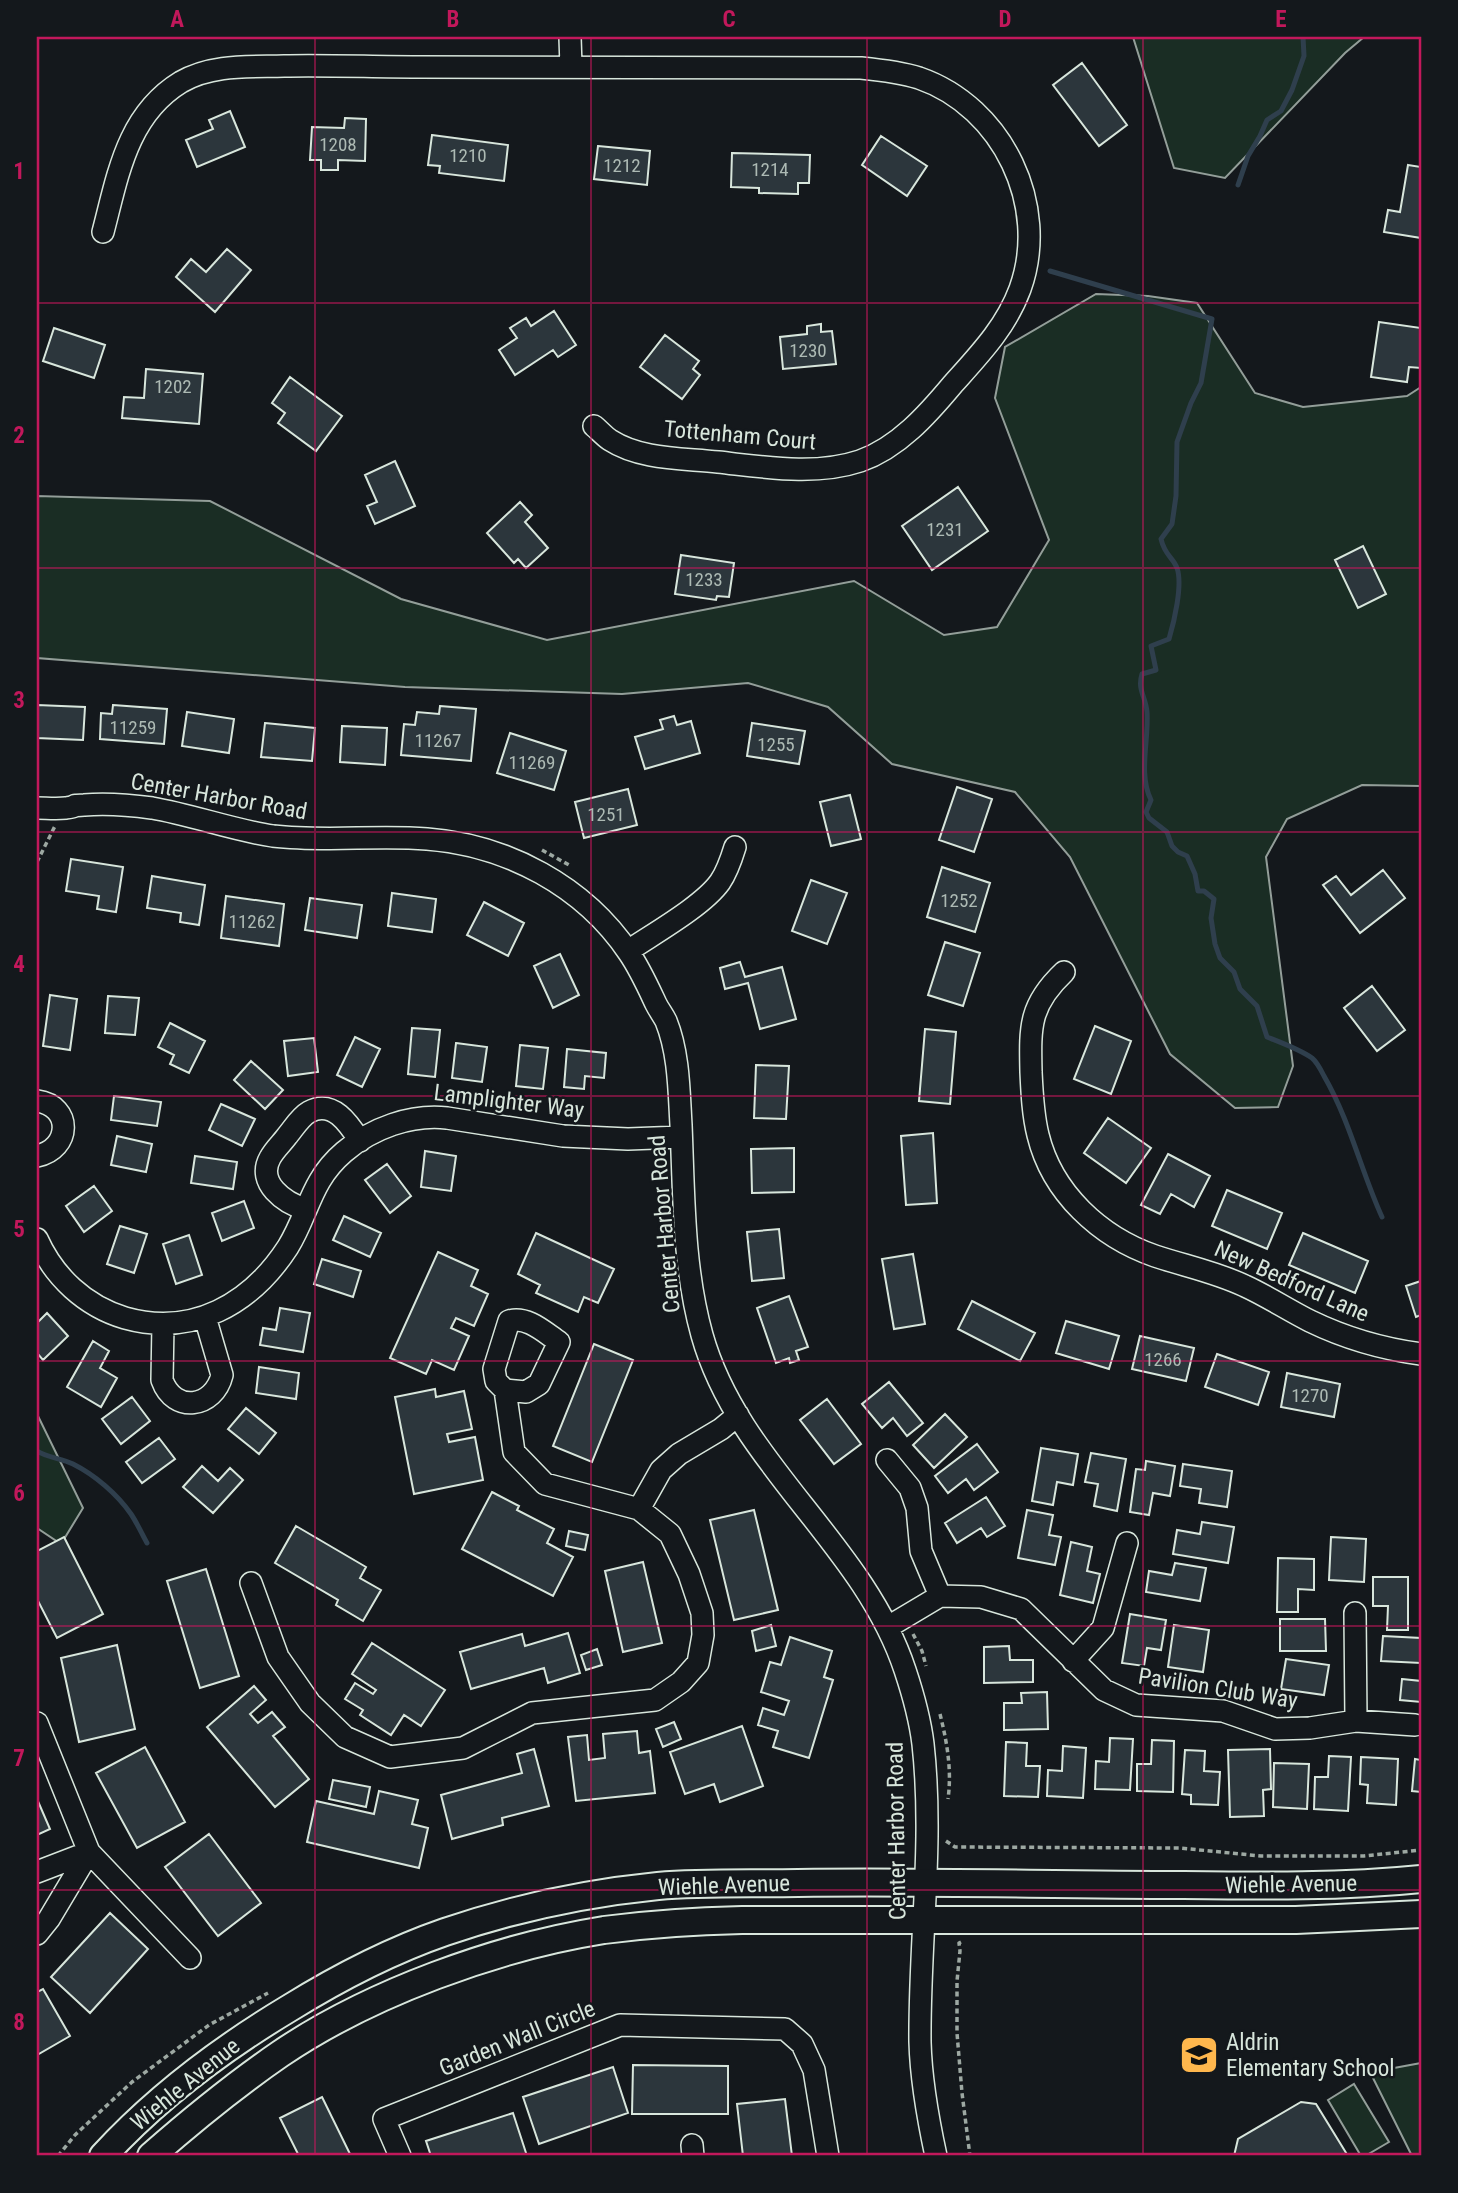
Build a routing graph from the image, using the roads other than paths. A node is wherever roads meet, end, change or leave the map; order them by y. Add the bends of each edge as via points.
1 (570, 37) edge
2 (571, 67) junction
3 (103, 232) dead end
4 (594, 426) dead end
5 (37, 808) edge
6 (735, 847) dead end
7 (628, 951) junction
8 (1064, 972) dead end
9 (37, 1101) edge
10 (681, 1137) junction
11 (360, 1141) junction
12 (37, 1156) edge
13 (305, 1209) junction
14 (37, 1239) edge
15 (205, 1317) junction
16 (163, 1324) junction
17 (1421, 1354) edge
18 (505, 1390) dead end
19 (738, 1415) junction
20 (887, 1460) dead end
21 (639, 1509) junction
22 (1127, 1543) dead end
23 (251, 1583) dead end
24 (940, 1596) junction
25 (1354, 1613) dead end
26 (897, 1622) junction
27 (1073, 1661) junction
28 (1356, 1721) junction
29 (37, 1723) edge
30 (1415, 1725) dead end
31 (89, 1852) junction
32 (37, 1872) edge
33 (1421, 1879) edge
34 (925, 1883) junction
35 (1421, 1914) edge
36 (924, 1919) junction
37 (37, 1934) edge
38 (190, 1958) dead end
39 (103, 2156) edge
40 (151, 2156) edge
41 (400, 2156) edge
42 (828, 2156) edge
43 (936, 2156) edge

1 - 2 street
2 - 3 street, Tottenham Court via 324,65 206,71 164,94 133,133 122,156
2 - 4 street, Tottenham Court via 861,68 920,78 968,106 1002,143 1022,189 1029,229 1021,288 995,335 910,430 863,460 816,470 653,455 610,440
5 - 7 street, Center Harbor Road via 122,805 271,835 458,842 489,850 550,877 605,923
6 - 7 street via 719,883 705,898
7 - 10 street, Center Harbor Road via 666,1021 675,1056
8 - 17 street, New Bedford Lane via 1037,1004 1031,1024 1032,1088 1039,1138 1048,1163 1080,1210 1128,1245 1210,1271 1357,1340
9 - 12 street via 54,1108 64,1127 56,1148
10 - 11 street, Lamplighter Way via 563,1136 429,1116 408,1119
10 - 19 street, Center Harbor Road via 693,1297 710,1358
11 - 13 street, Lamplighter Way via 326,1170
11 - 13 street via 338,1112 318,1109 303,1116 267,1167 268,1180 281,1198
13 - 15 street, Lamplighter Way via 289,1246 263,1280 227,1308
14 - 16 street, Lamplighter Way via 54,1270 90,1303 125,1318
15 - 16 street, Lamplighter Way
15 - 16 street via 222,1375 214,1393 197,1403 178,1400 164,1385
18 - 21 street via 514,1452 545,1484
19 - 21 street via 661,1470
19 - 26 street, Center Harbor Road via 859,1579
20 - 24 street via 910,1488 921,1551
21 - 23 street via 670,1534 689,1574 702,1613 698,1663 655,1700 533,1713 463,1748 390,1757 345,1737 310,1703 278,1657
22 - 27 street via 1103,1628
24 - 26 street
24 - 27 street, Pavilion Club Way via 981,1597 1021,1609
25 - 28 street
26 - 34 street, Center Harbor Road via 923,1741
27 - 28 street, Pavilion Club Way via 1104,1690 1136,1705 1223,1711 1275,1729
28 - 30 street, Pavilion Club Way
29 - 31 street
31 - 32 street
31 - 37 street
31 - 38 street
33 - 34 main road, Wiehle Avenue via 1329,1885
34 - 36 street, Center Harbor Road
34 - 39 main road, Wiehle Avenue via 661,1886 558,1903 444,1932 357,1969 239,2039 158,2102
35 - 36 main road, Wiehle Avenue via 1296,1920
36 - 40 main road, Wiehle Avenue via 672,1922 603,1931 506,1953 444,1973 329,2025 228,2092
36 - 43 street, Center Harbor Road via 920,2047
41 - 42 street, Garden Wall Circle via 384,2119 620,2025 785,2029 802,2044 814,2070

